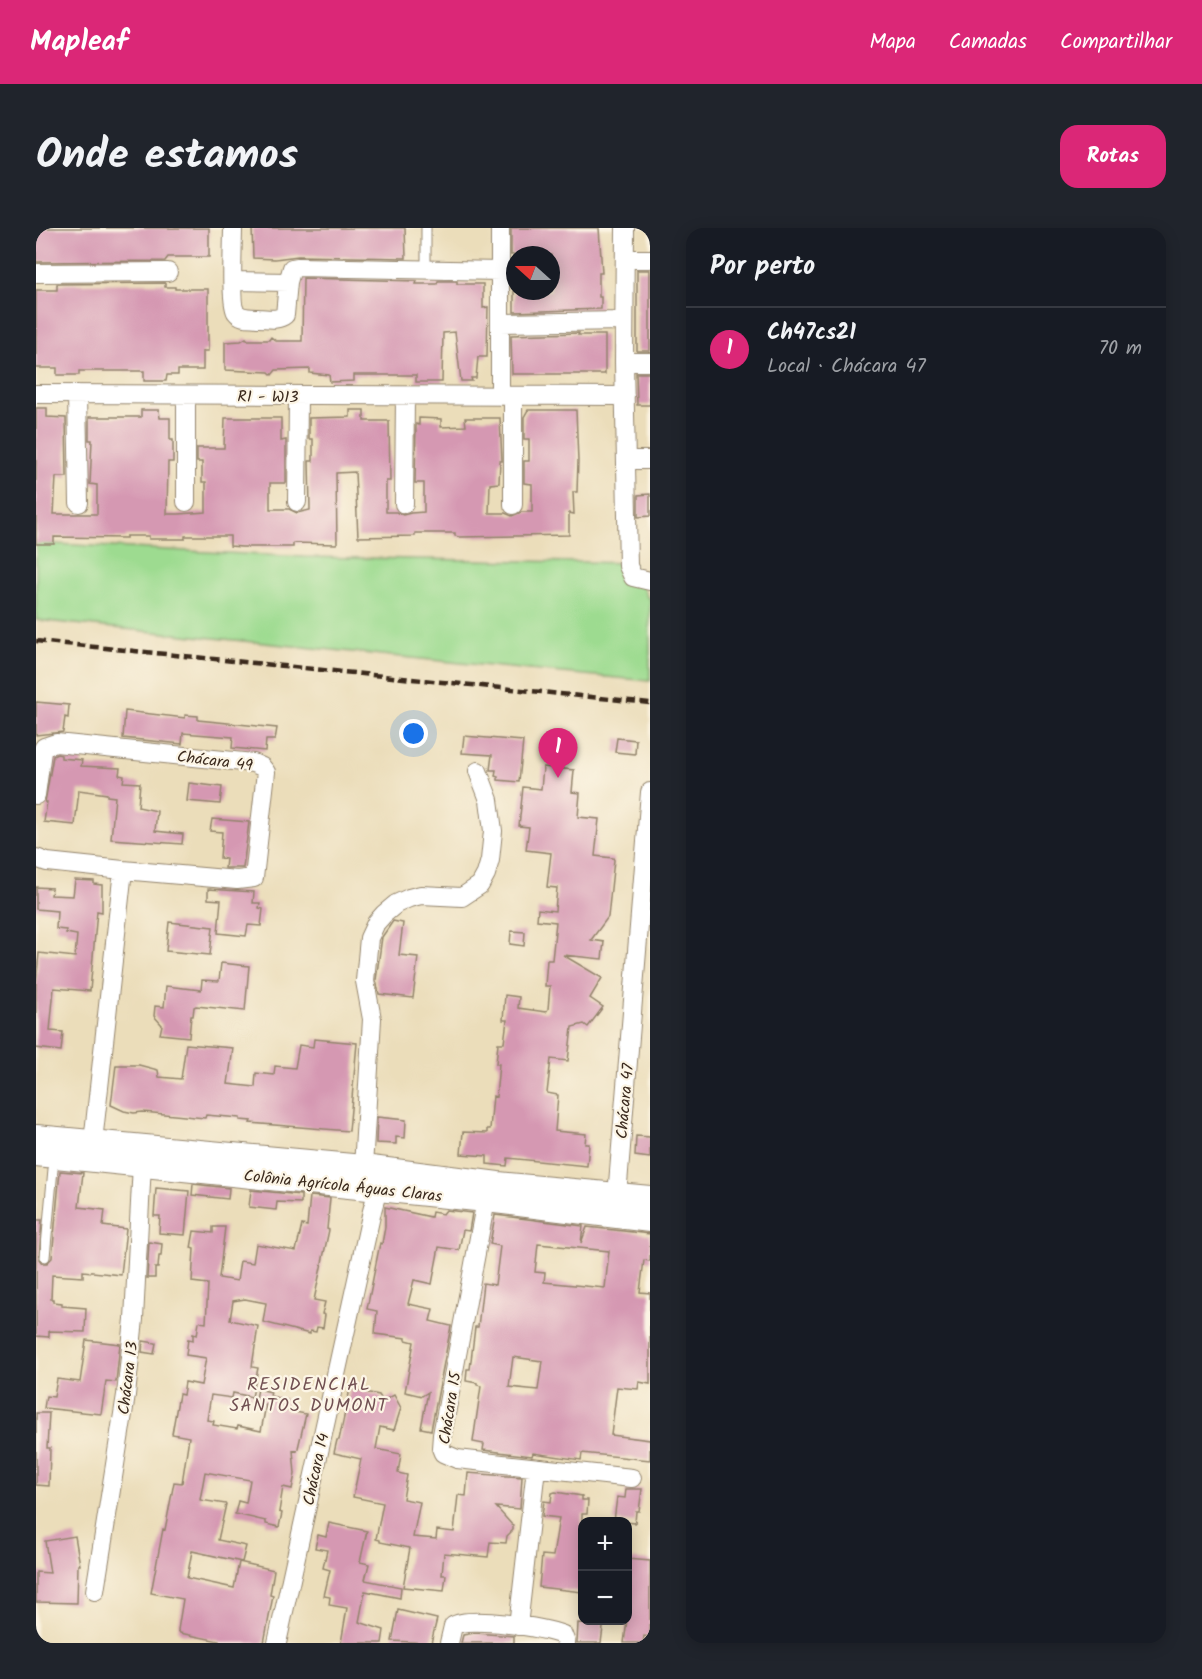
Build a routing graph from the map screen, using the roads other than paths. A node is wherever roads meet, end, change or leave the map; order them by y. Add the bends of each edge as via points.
1 (233, 228) edge
2 (426, 228) edge
3 (500, 228) edge
4 (625, 228) edge
5 (625, 259) junction
6 (650, 259) edge
7 (426, 270) junction
8 (500, 271) junction
9 (168, 272) dead end
10 (36, 273) edge
11 (233, 281) junction
12 (288, 282) junction
13 (624, 321) junction
14 (500, 323) junction
15 (624, 362) junction
16 (650, 362) edge
17 (36, 394) edge
18 (77, 394) junction
19 (186, 395) junction
20 (298, 396) junction
21 (405, 396) junction
22 (506, 396) junction
23 (625, 396) junction
24 (626, 460) junction
25 (650, 460) edge
26 (186, 502) dead end
27 (297, 502) dead end
28 (79, 503) dead end
29 (404, 504) dead end
30 (513, 505) dead end
31 (650, 580) edge
32 (478, 771) dead end
33 (650, 792) edge
34 (36, 795) edge
35 (36, 858) edge
36 (123, 870) junction
37 (36, 1137) edge
38 (93, 1142) junction
39 (45, 1155) edge
40 (142, 1164) junction
41 (376, 1175) junction
42 (413, 1183) junction
43 (617, 1196) junction
44 (650, 1198) edge
45 (486, 1200) junction
46 (650, 1220) edge
47 (45, 1257) dead end
48 (536, 1468) junction
49 (632, 1478) dead end
50 (95, 1591) dead end
51 (518, 1626) junction
52 (277, 1643) edge
53 (449, 1643) edge
54 (566, 1643) edge

1 - 11 street
2 - 7 lane
3 - 8 street
4 - 5 street
5 - 6 street
5 - 13 street
7 - 8 street
7 - 12 street via 297,267 289,272
8 - 14 street
9 - 10 street
11 - 12 street
11 - 12 street via 233,306 238,315 278,319 287,311
13 - 14 street
13 - 15 street
14 - 22 street
15 - 16 street
15 - 23 street
17 - 18 street, R1 - W13
18 - 19 street, R1 - W13
18 - 28 street
19 - 20 street, R1 - W13
19 - 26 street
20 - 21 street, R1 - W13
20 - 27 street
21 - 22 street, R1 - W13
21 - 29 street
22 - 23 street, R1 - W13
22 - 30 street
23 - 24 street
24 - 25 street
24 - 31 street via 628,566 633,577
32 - 41 street, Chácara 14 via 489,800 493,831 490,860 480,885 462,897 409,898 384,914 369,938 365,981 372,1019
33 - 43 street, Chácara 47
34 - 36 street, Chácara 49 via 42,751 56,743 262,766 266,772 254,879
35 - 36 street, Chácara 49
36 - 38 street
37 - 38 main road, Colônia Agrícola Águas Claras
38 - 41 main road, Colônia Agrícola Águas Claras
39 - 40 main road, Colônia Agrícola Águas Claras
39 - 47 lane
40 - 41 main road, Colônia Agrícola Águas Claras
40 - 50 street, Chácara 13 via 128,1384
41 - 42 main road, Colônia Agrícola Águas Claras
41 - 52 street, Chácara 14 via 372,1211
42 - 43 main road, Colônia Agrícola Águas Claras via 498,1184
42 - 45 main road, Colônia Agrícola Águas Claras
43 - 44 main road, Colônia Agrícola Águas Claras
45 - 46 main road, Colônia Agrícola Águas Claras
45 - 48 street, Chácara 15 via 441,1448 449,1457
48 - 49 street
48 - 51 street
51 - 53 street via 466,1621 453,1626
51 - 54 street via 556,1632 563,1635

